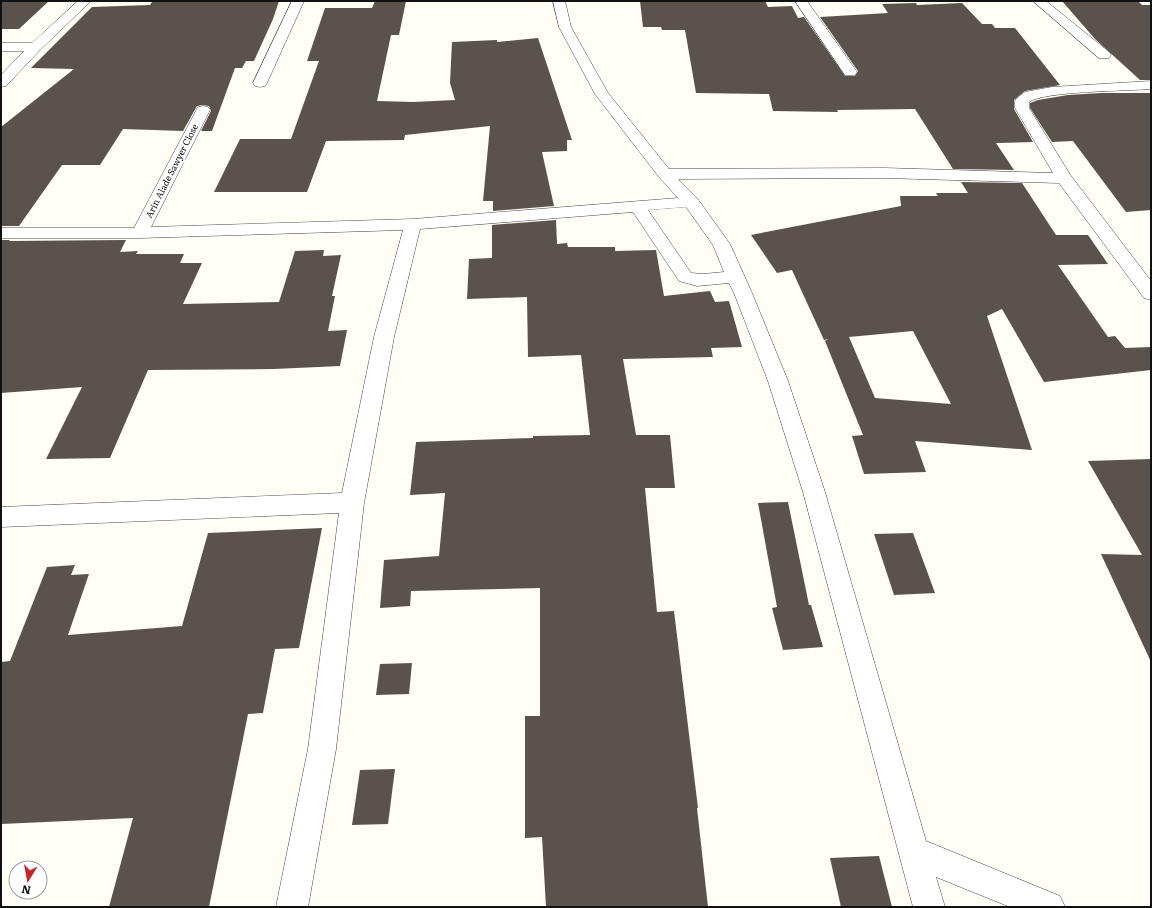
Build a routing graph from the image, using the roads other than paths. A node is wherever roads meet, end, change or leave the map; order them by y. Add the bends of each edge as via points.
1 (85, 1) edge
2 (298, 1) edge
3 (559, 1) edge
4 (801, 1) edge
5 (1039, 1) edge
6 (1, 47) edge
7 (35, 47) junction
8 (1104, 55) dead end
9 (850, 72) dead end
10 (1, 83) edge
11 (260, 83) dead end
12 (1151, 85) edge
13 (203, 110) dead end
14 (665, 174) junction
15 (1064, 178) junction
16 (692, 202) junction
17 (637, 206) junction
18 (413, 224) junction
19 (1, 233) edge
20 (140, 233) junction
21 (1131, 266) junction
22 (1151, 266) edge
23 (736, 276) junction
24 (1151, 294) edge
25 (352, 503) junction
26 (1, 517) edge
27 (914, 852) junction
28 (292, 907) edge
29 (929, 907) edge
30 (1049, 907) edge

1 - 7 street
2 - 11 street via 292,9
3 - 14 street via 565,27 602,94
4 - 9 street
5 - 8 street
6 - 7 street
7 - 10 street
12 - 15 street via 1052,91 1030,95 1022,101 1022,108
13 - 20 street, Arin Alade Sawyer Close
14 - 15 street via 884,173
14 - 16 street
15 - 21 street
16 - 17 street
16 - 23 street via 720,244
17 - 18 street
17 - 23 street via 685,276 699,280
18 - 20 street
18 - 25 street via 384,337
19 - 20 street
21 - 22 street
21 - 24 street
23 - 27 street via 778,381 814,492
25 - 26 street
25 - 28 street via 322,750
27 - 29 street
27 - 30 street

